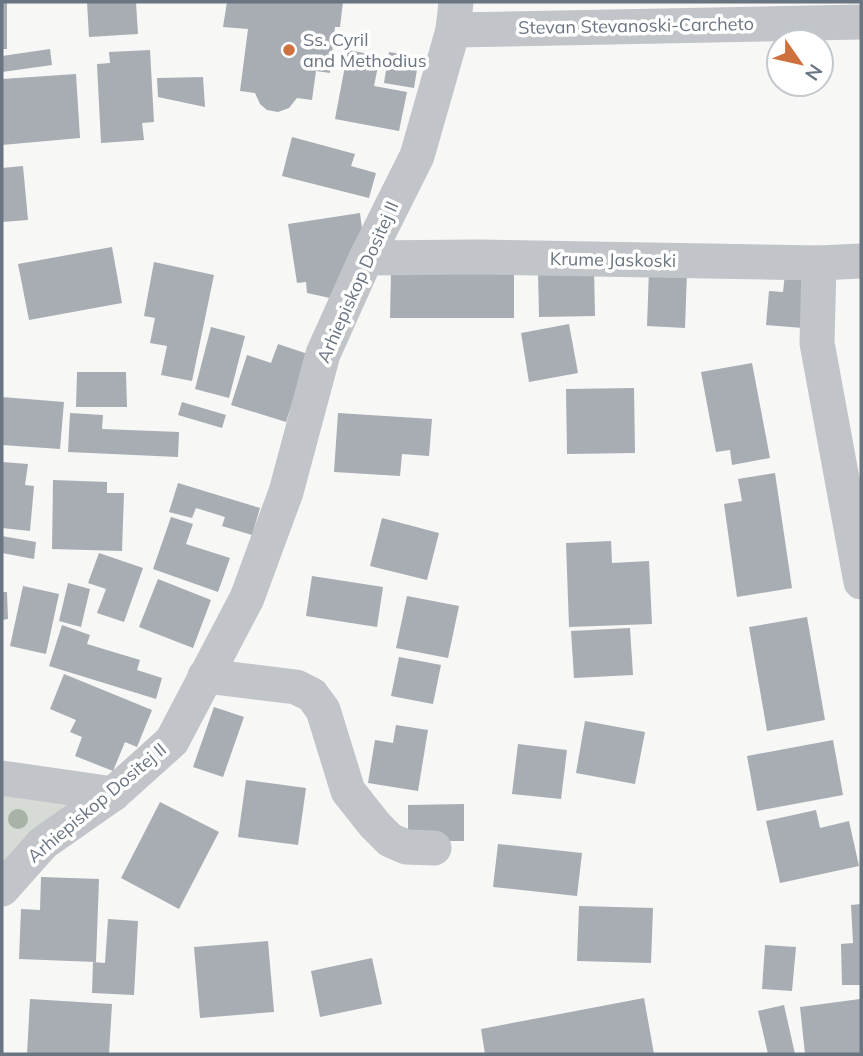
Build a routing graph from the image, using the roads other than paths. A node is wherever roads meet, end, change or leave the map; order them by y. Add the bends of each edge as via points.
1 (454, 16) edge
2 (861, 22) edge
3 (366, 258) junction
4 (861, 261) edge
5 (819, 263) junction
6 (861, 582) edge
7 (205, 676) junction
8 (2, 778) edge
9 (113, 794) junction
10 (434, 848) dead end
11 (2, 889) edge

1 - 2 street, Stevan Stevanoski-Carcheto
1 - 3 street, Arhiepiskop Dositej II via 417,156
3 - 5 street, Krume Jaskoski
3 - 7 street, Arhiepiskop Dositej II via 323,354 286,492 247,598
4 - 5 street, Krume Jaskoski
5 - 6 street via 817,344
7 - 9 street, Arhiepiskop Dositej II via 172,741
7 - 10 street via 296,687 312,695 323,710 348,790 375,825 406,848
8 - 9 street
9 - 11 street, Arhiepiskop Dositej II via 43,844

